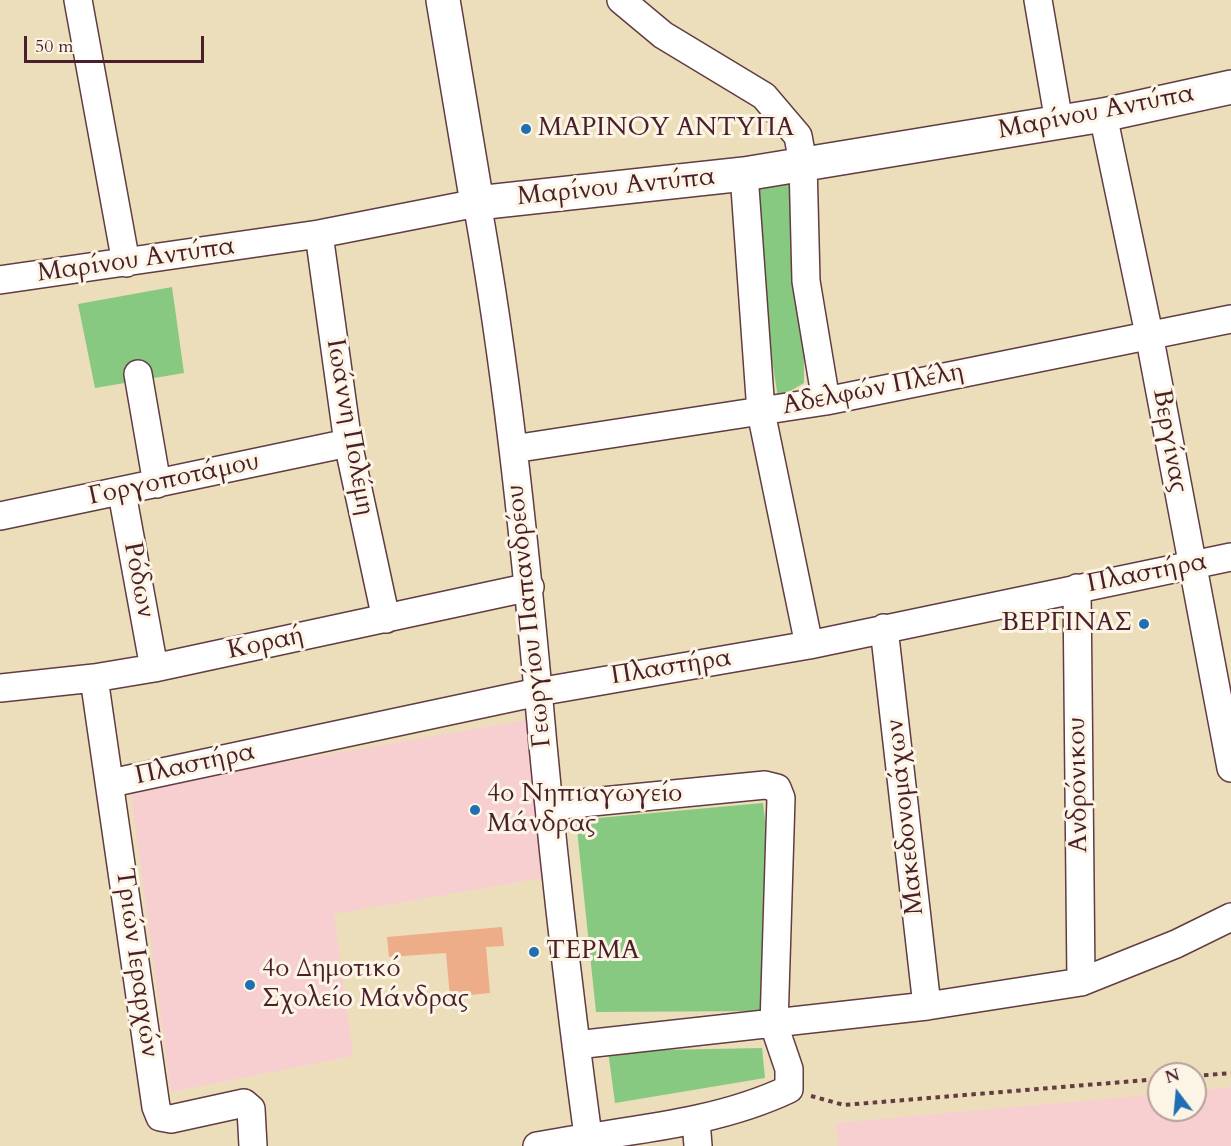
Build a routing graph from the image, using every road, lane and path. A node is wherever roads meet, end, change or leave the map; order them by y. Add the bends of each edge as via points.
1 (78, 0) edge
2 (444, 0) edge
3 (621, 0) edge
4 (1038, 0) edge
5 (1231, 87) edge
6 (1103, 115) junction
7 (1059, 122) junction
8 (803, 163) junction
9 (744, 174) junction
10 (477, 203) junction
11 (319, 234) junction
12 (126, 263) junction
13 (0, 280) edge
14 (1231, 319) edge
15 (1149, 334) junction
16 (138, 374) dead end
17 (826, 401) junction
18 (761, 412) junction
19 (348, 443) junction
20 (513, 449) junction
21 (157, 484) junction
22 (122, 493) junction
23 (0, 516) edge
24 (1231, 557) edge
25 (1191, 565) junction
26 (530, 587) junction
27 (1077, 588) junction
28 (386, 619) junction
29 (884, 628) junction
30 (809, 645) junction
31 (154, 668) junction
32 (94, 678) junction
33 (0, 688) edge
34 (538, 692) junction
35 (1231, 768) edge
36 (111, 783) junction
37 (551, 806) junction
38 (1231, 917) edge
39 (1081, 982) junction
40 (927, 1006) junction
41 (774, 1025) junction
42 (576, 1046) junction
43 (1231, 1072) edge
44 (1207, 1075) edge
45 (1147, 1080) edge
46 (789, 1089) junction
47 (697, 1133) edge
48 (588, 1136) junction
49 (254, 1146) edge
50 (537, 1146) edge

1 - 12 street
2 - 10 street
3 - 8 street via 663,35 764,96 798,136
4 - 7 street
5 - 6 street, Μαρίνου Αντύπα
6 - 7 street, Μαρίνου Αντύπα
6 - 15 street, Βεργίνας
7 - 8 street, Μαρίνου Αντύπα
8 - 9 street, Μαρίνου Αντύπα
8 - 17 street via 806,280
9 - 10 street, Μαρίνου Αντύπα
9 - 18 street
10 - 11 street, Μαρίνου Αντύπα
10 - 20 street, Γεωργίου Παπανδρέου via 491,277
11 - 12 street, Μαρίνου Αντύπα
11 - 19 street, Ιωάννη Πολέμη
12 - 13 street, Μαρίνου Αντύπα
14 - 15 street, Αδελφών Πλέλη
15 - 17 street, Αδελφών Πλέλη
15 - 25 street, Βεργίνας
16 - 21 street
17 - 18 street, Αδελφών Πλέλη
18 - 20 street, Αδελφών Πλέλη
18 - 30 street
19 - 21 street, Γοργοποτάμου
19 - 28 street, Ιωάννη Πολέμη
20 - 26 street, Γεωργίου Παπανδρέου
21 - 22 street, Γοργοποτάμου
22 - 23 street, Γοργοποτάμου
22 - 31 street, Ρόδων
24 - 25 street, Πλαστήρα
25 - 27 street, Πλαστήρα
25 - 35 street, Βεργίνας
26 - 28 street, Κοραή
26 - 34 street, Γεωργίου Παπανδρέου
27 - 29 street, Πλαστήρα
27 - 39 street, Ανδρόνικου
28 - 31 street, Κοραή
29 - 30 street, Πλαστήρα
29 - 40 street, Μακεδονομάχων
30 - 34 street, Πλαστήρα
31 - 32 street, Κοραή
32 - 33 street, Κοραή
32 - 36 street, Τριών Ιεραρχών
34 - 36 street, Πλαστήρα
34 - 37 street, Γεωργίου Παπανδρέου
36 - 49 street, Τριών Ιεραρχών via 159,1117 171,1119 244,1103 251,1109
37 - 41 street via 765,785 777,788 781,798 780,879
37 - 42 street, Γεωργίου Παπανδρέου
38 - 39 street
39 - 40 street
40 - 41 street
41 - 42 street
41 - 46 street via 789,1069
42 - 48 street, Γεωργίου Παπανδρέου
43 - 44 path
45 - 46 path via 844,1105
46 - 47 street
47 - 48 street
48 - 50 street

